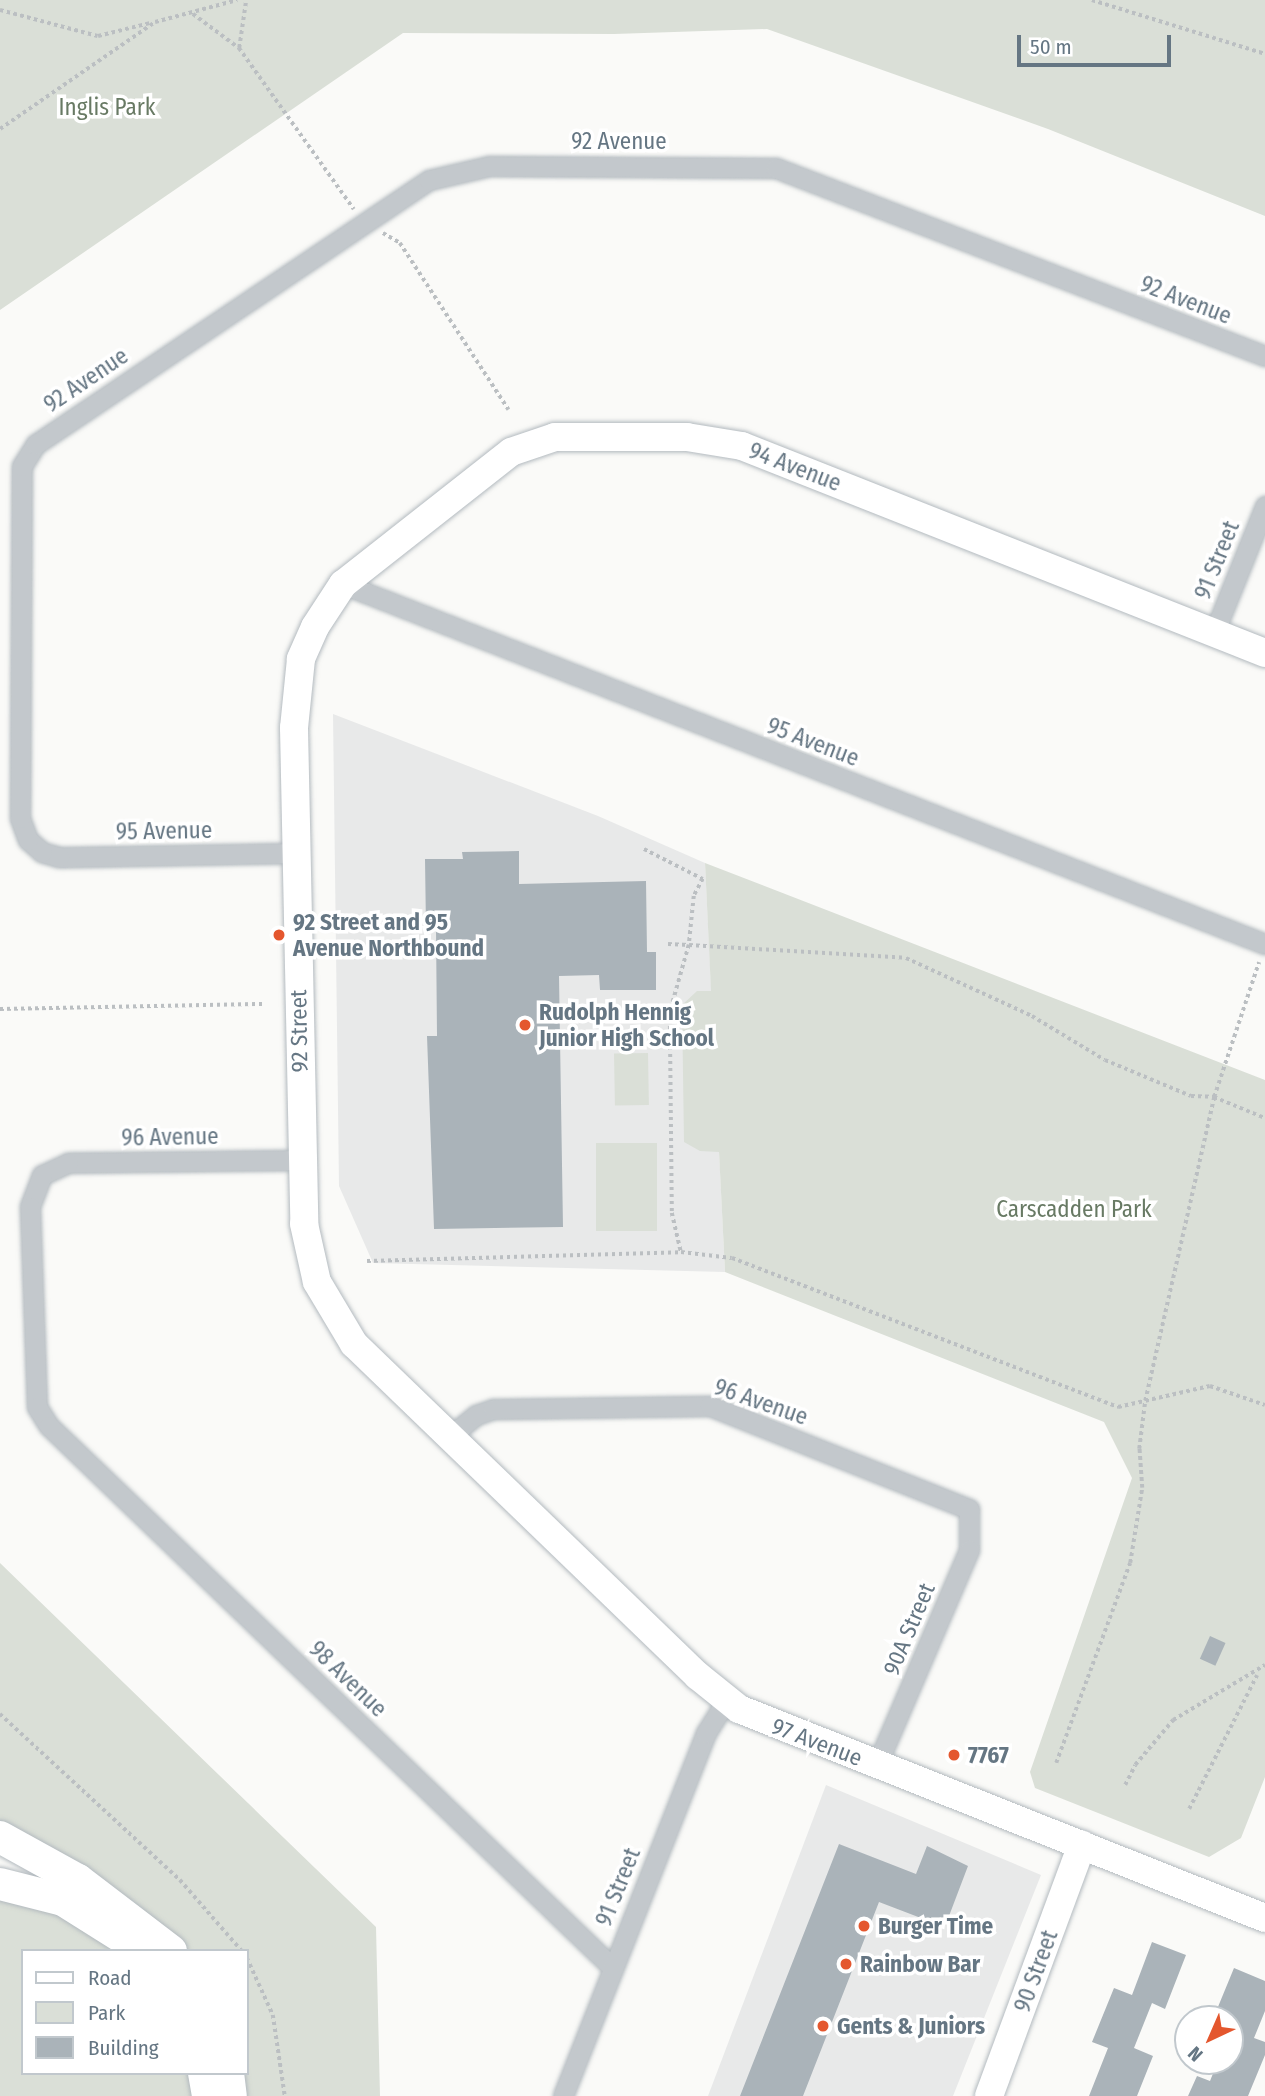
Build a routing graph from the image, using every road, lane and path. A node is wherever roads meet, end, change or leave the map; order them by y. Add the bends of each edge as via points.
1 (237, 0) edge
2 (246, 0) edge
3 (1092, 0) edge
4 (0, 10) edge
5 (192, 13) junction
6 (155, 22) junction
7 (239, 48) junction
8 (1265, 54) edge
9 (0, 129) edge
10 (364, 222) junction
11 (1265, 356) edge
12 (509, 410) dead end
13 (1265, 506) edge
14 (343, 584) junction
15 (1214, 633) junction
16 (1265, 653) edge
17 (34, 847) joint
18 (644, 849) dead end
19 (296, 853) junction
20 (668, 944) dead end
21 (1265, 944) edge
22 (689, 945) junction
23 (265, 1004) dead end
24 (0, 1009) edge
25 (1213, 1097) junction
26 (1265, 1118) edge
27 (301, 1160) junction
28 (681, 1252) junction
29 (367, 1261) dead end
30 (1145, 1401) junction
31 (1265, 1405) edge
32 (49, 1426) joint
33 (449, 1437) junction
34 (969, 1508) joint
35 (1265, 1665) edge
36 (1258, 1673) junction
37 (727, 1700) junction
38 (0, 1714) edge
39 (1056, 1763) dead end
40 (877, 1765) junction
41 (1125, 1785) dead end
42 (1189, 1810) dead end
43 (0, 1837) edge
44 (1082, 1845) junction
45 (0, 1884) edge
46 (1265, 1918) edge
47 (138, 1949) edge
48 (168, 1949) edge
49 (240, 1949) edge
50 (248, 1960) edge
51 (612, 1967) junction
52 (204, 2075) edge
53 (228, 2075) edge
54 (208, 2096) edge
55 (231, 2096) edge
56 (285, 2096) edge
57 (564, 2096) edge
58 (989, 2096) edge

1 - 5 path
2 - 7 path
3 - 8 path
4 - 6 path via 98,36
5 - 6 path
5 - 7 path
6 - 9 path
7 - 10 path
10 - 11 street, 92 Avenue via 429,180 468,167 776,168
10 - 12 path via 400,243
10 - 17 street, 92 Avenue via 36,444 26,456 20,481 20,818
13 - 15 street, 91 Street
14 - 15 street, 94 Avenue via 522,446 555,438 687,437 772,456
14 - 19 street, 92 Street via 315,626 298,676
14 - 21 street, 95 Avenue
15 - 16 street, 94 Avenue
17 - 19 street, 95 Avenue via 59,857
18 - 22 path via 703,879 694,895
19 - 27 street, 92 Street
20 - 22 path
21 - 25 path
22 - 25 path via 906,958 1032,1016 1105,1060 1191,1096
22 - 28 path via 670,1012 672,1213
23 - 24 path
25 - 26 path
25 - 30 path
27 - 32 street, 96 Avenue via 68,1163 43,1175 30,1206 34,1387 37,1407
27 - 33 street, 92 Street via 306,1242 326,1300 354,1344
28 - 29 path
28 - 30 path via 732,1258 1110,1405
30 - 31 path via 1210,1386
30 - 39 path via 1139,1449 1142,1488 1130,1563
32 - 51 street, 98 Avenue
33 - 34 street, 96 Avenue via 476,1415 493,1409 710,1406
33 - 37 street, 97 Avenue
34 - 40 street, 90A Street via 969,1550
35 - 36 path
36 - 41 path via 1173,1720 1135,1765
36 - 42 path
37 - 40 street, 97 Avenue via 753,1717
37 - 51 street, 91 Street via 706,1733
38 - 49 path via 180,1880
40 - 44 street, 97 Avenue
43 - 48 main road via 78,1880
44 - 46 street, 97 Avenue
44 - 58 street, 90 Street
45 - 47 main road via 63,1900 113,1928
50 - 56 path via 273,2015
51 - 57 street, 91 Street
52 - 54 main road
53 - 55 main road

